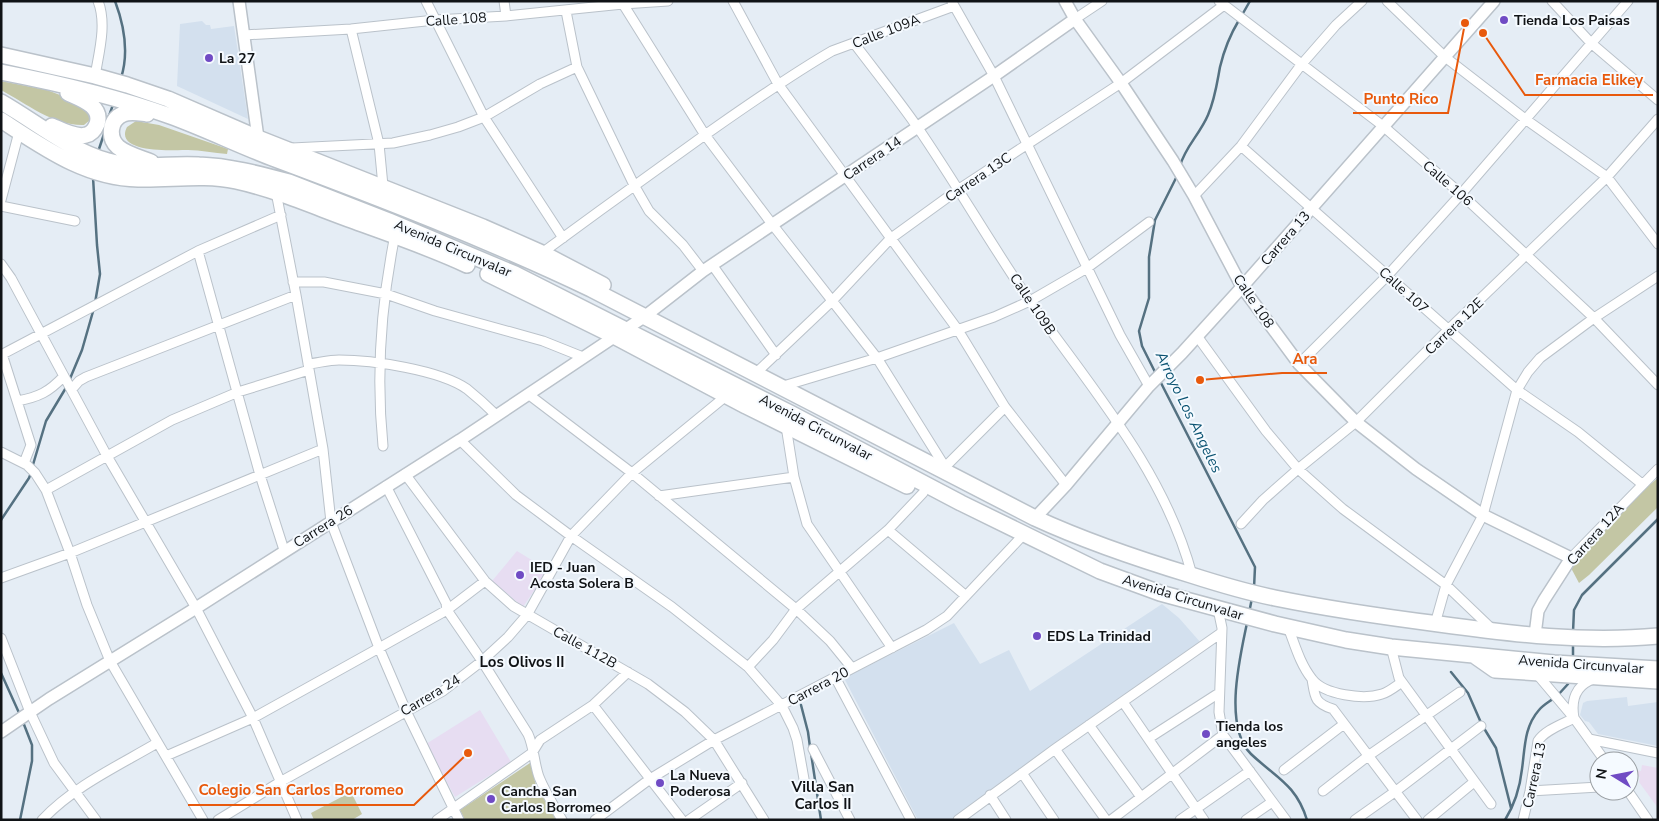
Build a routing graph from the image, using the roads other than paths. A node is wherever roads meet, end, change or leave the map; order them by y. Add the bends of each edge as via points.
1 (98, 1) edge
2 (239, 1) edge
3 (426, 1) edge
4 (504, 1) edge
5 (668, 1) edge
6 (733, 1) edge
7 (1065, 1) edge
8 (1102, 1) edge
9 (1362, 1) edge
10 (1387, 1) edge
11 (1494, 1) edge
12 (1552, 1) edge
13 (1628, 1) edge
14 (621, 3) edge
15 (953, 3) edge
16 (1221, 3) edge
17 (566, 11) junction
18 (506, 16) junction
19 (1075, 19) junction
20 (435, 20) junction
21 (351, 29) junction
22 (244, 34) junction
23 (854, 43) junction
24 (1591, 43) junction
25 (1, 55) edge
26 (1445, 57) junction
27 (1301, 65) junction
28 (577, 67) junction
29 (1, 72) edge
30 (95, 76) junction
31 (994, 76) junction
32 (30, 78) junction
33 (1122, 83) junction
34 (778, 84) junction
35 (1658, 100) edge
36 (1, 102) edge
37 (24, 115) junction
38 (168, 116) junction
39 (484, 117) junction
40 (1525, 119) junction
41 (1658, 119) edge
42 (1, 120) edge
43 (1383, 126) junction
44 (917, 127) junction
45 (19, 132) junction
46 (705, 135) junction
47 (258, 138) junction
48 (379, 144) junction
49 (1027, 144) junction
50 (1241, 146) junction
51 (285, 149) junction
52 (90, 162) junction
53 (157, 164) junction
54 (105, 168) junction
55 (844, 176) junction
56 (1607, 177) junction
57 (634, 185) junction
58 (383, 186) junction
59 (959, 189) junction
60 (276, 192) junction
61 (1461, 194) junction
62 (1194, 196) junction
63 (1, 200) edge
64 (1, 206) edge
65 (1311, 207) junction
66 (281, 215) junction
67 (75, 221) dead end
68 (1149, 222) dead end
69 (772, 224) junction
70 (395, 235) junction
71 (563, 238) junction
72 (890, 239) junction
73 (1658, 244) edge
74 (198, 251) junction
75 (542, 253) junction
76 (1526, 256) junction
77 (1, 264) edge
78 (1087, 268) junction
79 (708, 269) junction
80 (1388, 275) junction
81 (1658, 276) edge
82 (293, 282) junction
83 (1242, 287) junction
84 (386, 294) junction
85 (296, 295) junction
86 (833, 300) junction
87 (1030, 301) junction
88 (644, 317) junction
89 (1594, 318) junction
90 (219, 324) junction
91 (958, 330) junction
92 (1448, 330) junction
93 (618, 332) junction
94 (41, 334) junction
95 (1197, 336) junction
96 (1, 355) edge
97 (776, 355) junction
98 (583, 358) junction
99 (877, 358) junction
100 (380, 363) junction
101 (1299, 364) junction
102 (309, 367) junction
103 (754, 375) junction
104 (65, 378) junction
105 (1151, 384) junction
106 (1658, 386) edge
107 (780, 387) junction
108 (72, 389) junction
109 (1517, 390) junction
110 (238, 392) junction
111 (528, 394) junction
112 (726, 396) junction
113 (17, 401) junction
114 (1005, 407) junction
115 (496, 415) junction
116 (1356, 422) junction
117 (1118, 423) junction
118 (786, 426) junction
119 (460, 440) junction
120 (383, 446) dead end
121 (323, 449) junction
122 (1, 452) edge
123 (107, 456) junction
124 (25, 464) junction
125 (944, 469) junction
126 (1298, 469) junction
127 (1658, 469) edge
128 (632, 473) junction
129 (405, 474) junction
130 (260, 475) junction
131 (794, 477) junction
132 (1642, 484) junction
133 (1066, 485) junction
134 (386, 486) junction
135 (46, 490) junction
136 (923, 493) junction
137 (660, 496) junction
138 (961, 503) junction
139 (1483, 515) junction
140 (1035, 518) junction
141 (146, 522) junction
142 (331, 522) junction
143 (1241, 524) dead end
144 (888, 530) junction
145 (1025, 533) junction
146 (571, 536) junction
147 (284, 550) junction
148 (70, 552) junction
149 (1571, 558) junction
150 (840, 570) junction
151 (1192, 575) junction
152 (1, 578) edge
153 (485, 581) junction
154 (1446, 585) junction
155 (966, 596) junction
156 (196, 608) junction
157 (796, 609) junction
158 (447, 610) junction
159 (1227, 612) junction
160 (527, 614) junction
161 (1435, 624) junction
162 (1282, 626) junction
163 (1221, 631) junction
164 (1494, 632) junction
165 (1535, 635) junction
166 (1658, 636) edge
167 (1, 638) edge
168 (1391, 647) junction
169 (379, 648) junction
170 (892, 648) junction
171 (1473, 656) junction
172 (110, 661) junction
173 (482, 661) junction
174 (748, 667) junction
175 (852, 668) junction
176 (1658, 669) edge
177 (1581, 670) junction
178 (628, 672) junction
179 (1552, 675) junction
180 (835, 677) junction
181 (1602, 678) junction
182 (1312, 679) junction
183 (1658, 681) edge
184 (1402, 682) junction
185 (1219, 692) junction
186 (1460, 692) dead end
187 (1343, 695) junction
188 (1123, 702) junction
189 (593, 705) junction
190 (782, 706) junction
191 (1333, 709) junction
192 (406, 711) junction
193 (1427, 715) junction
194 (23, 718) junction
195 (253, 718) junction
196 (1574, 718) junction
197 (1344, 724) junction
198 (1090, 725) junction
199 (1481, 726) dead end
200 (1, 732) edge
201 (1223, 735) junction
202 (1150, 738) junction
203 (1589, 739) junction
204 (714, 740) junction
205 (157, 743) junction
206 (813, 749) dead end
207 (1055, 749) junction
208 (1450, 749) junction
209 (1598, 751) edge
210 (532, 752) junction
211 (1658, 753) edge
212 (166, 756) junction
213 (1368, 756) junction
214 (1284, 770) dead end
215 (1250, 771) junction
216 (1173, 772) junction
217 (1022, 774) junction
218 (804, 778) dead end
219 (650, 779) junction
220 (280, 782) junction
221 (1474, 782) junction
222 (742, 783) junction
223 (1589, 788) edge
224 (76, 790) junction
225 (1323, 791) dead end
226 (1396, 791) junction
227 (1530, 791) junction
228 (990, 795) junction
229 (1141, 797) junction
230 (1635, 801) edge
231 (1272, 802) junction
232 (1490, 804) dead end
233 (454, 808) junction
234 (1197, 808) junction
235 (42, 820) edge
236 (96, 820) edge
237 (203, 820) edge
238 (218, 820) edge
239 (297, 820) edge
240 (438, 820) edge
241 (459, 820) edge
242 (562, 820) edge
243 (595, 820) edge
244 (682, 820) edge
245 (689, 820) edge
246 (764, 820) edge
247 (850, 820) edge
248 (911, 820) edge
249 (958, 820) edge
250 (1006, 820) edge
251 (1054, 820) edge
252 (1106, 820) edge
253 (1111, 820) edge
254 (1180, 820) edge
255 (1204, 820) edge
256 (1246, 820) edge
257 (1286, 820) edge
258 (1355, 820) edge
259 (1417, 820) edge
260 (1428, 820) edge
261 (1523, 820) edge
262 (1648, 820) edge

1 - 30 street via 102,26
2 - 22 street
3 - 20 street
4 - 18 street
5 - 14 street, Calle 108
6 - 34 street
7 - 19 street, Calle 108
8 - 19 street, Carrera 14
9 - 27 street
10 - 26 street
11 - 26 street, Carrera 13
12 - 24 street
13 - 24 street
14 - 17 street, Calle 108
14 - 46 street
15 - 23 street, Calle 109A
15 - 31 street, Calle 109A
16 - 27 street, Calle 106
16 - 33 street, Carrera 13C
17 - 18 street, Calle 108
17 - 28 street
18 - 20 street, Calle 108
19 - 31 street, Carrera 14
19 - 33 street, Calle 108
20 - 21 street, Calle 108
20 - 39 street
21 - 22 street, Calle 108
21 - 48 street
22 - 47 street
23 - 34 street, Calle 109A via 832,51
23 - 44 street, Calle 109B
24 - 35 street
24 - 40 street
25 - 30 highway
26 - 40 street
26 - 43 street, Carrera 13
27 - 43 street, Calle 106
27 - 50 street
28 - 39 street via 540,84
28 - 57 street
29 - 32 highway, Avenida Circunvalar
30 - 47 highway via 168,99
31 - 44 street, Carrera 14
31 - 49 street, Calle 109A
32 - 37 highway via 85,101 95,109 97,126 87,135 79,135
32 - 38 highway, Avenida Circunvalar via 116,98
33 - 49 street, Carrera 13C
33 - 62 street, Calle 108
34 - 46 street, Calle 109A
34 - 55 street
36 - 37 highway, Avenida Circunvalar
37 - 52 highway, Avenida Circunvalar
38 - 53 highway via 130,112 121,115 112,126 111,135 120,149
38 - 88 highway, Avenida Circunvalar via 454,228 541,265
39 - 48 street via 416,139
39 - 71 street
40 - 56 street
40 - 61 street
41 - 56 street, Carrera 12E
42 - 45 highway
43 - 61 street, Calle 106
43 - 65 street, Carrera 13
44 - 55 street, Carrera 14
44 - 59 street, Calle 109B
45 - 52 highway via 47,151
45 - 63 street
46 - 57 street, Calle 109A
46 - 69 street
47 - 51 highway
48 - 51 street
48 - 58 street
49 - 59 street, Carrera 13C
49 - 78 street, Calle 109A
50 - 62 street
50 - 65 street, Calle 107
51 - 58 highway
52 - 54 highway, Avenida Circunvalar
53 - 54 highway, Avenida Circunvalar
53 - 93 highway, Avenida Circunvalar via 218,166 289,182 490,264 578,305
54 - 60 highway via 137,179 199,177
55 - 69 street, Carrera 14
55 - 72 street
56 - 73 street
56 - 76 street, Carrera 12E
57 - 71 street, Calle 109A
57 - 79 street via 649,211
58 - 75 highway
59 - 72 street, Carrera 13C
59 - 87 street, Calle 109B
60 - 66 street
60 - 70 highway
61 - 76 street, Calle 106
61 - 80 street
62 - 83 street, Calle 108
64 - 67 street
65 - 80 street, Calle 107
65 - 83 street, Carrera 13
66 - 74 street
66 - 82 street
68 - 78 street
69 - 79 street, Carrera 14
69 - 86 street
70 - 84 street
70 - 93 highway
71 - 75 street, Calle 109A
72 - 86 street, Carrera 13C
72 - 91 street
74 - 90 street
74 - 94 street
75 - 88 highway via 608,288
76 - 89 street, Calle 106
76 - 92 street, Carrera 12E
77 - 94 street
78 - 87 street
78 - 105 street, Calle 109A via 1120,335
79 - 88 street, Carrera 14
79 - 97 street
80 - 92 street, Calle 107
80 - 101 street
81 - 89 street
82 - 84 street via 324,282
82 - 85 street
83 - 95 street, Carrera 13
83 - 101 street, Calle 108
84 - 98 street via 435,311 536,338
84 - 100 street
85 - 90 street
85 - 102 street
86 - 97 street, Carrera 13C
86 - 99 street
87 - 91 street
87 - 117 street, Calle 109B
88 - 93 street, Carrera 26
88 - 103 highway, Avenida Circunvalar
89 - 106 street, Calle 106
89 - 109 street via 1540,358
90 - 108 street via 86,377
90 - 110 street
91 - 99 street
91 - 114 street
92 - 109 street, Calle 107
92 - 116 street, Carrera 12E
93 - 98 street, Carrera 26
93 - 112 highway
93 - 138 highway, Avenida Circunvalar via 784,410
94 - 96 street
94 - 104 street
95 - 105 street, Carrera 13
95 - 126 street via 1266,431
96 - 113 street
97 - 103 street, Carrera 13C
98 - 111 street, Carrera 26
99 - 107 street
99 - 125 street
100 - 102 street via 338,360
100 - 115 street via 442,377 466,388
100 - 120 street
101 - 116 street, Calle 108
102 - 110 street
102 - 121 street
103 - 107 highway, Avenida Circunvalar
104 - 108 street
104 - 113 street via 51,390
105 - 117 street, Carrera 13
107 - 125 highway, Avenida Circunvalar
108 - 123 street
109 - 132 street, Calle 107 via 1578,432
109 - 139 street
110 - 123 street via 172,420
110 - 130 street
111 - 115 street, Carrera 26
111 - 128 street
112 - 118 highway
112 - 128 street, Carrera 24
113 - 124 street via 31,445
114 - 125 street
114 - 133 street
115 - 119 street, Carrera 26
116 - 126 street, Carrera 12E
116 - 139 street, Calle 108
117 - 133 street, Carrera 13
117 - 151 street, Calle 109B via 1162,496
118 - 131 street
118 - 136 highway
119 - 129 street, Carrera 26
119 - 146 street via 516,495
121 - 130 street
121 - 142 street
122 - 124 street
123 - 135 street
123 - 141 street
124 - 135 street
125 - 140 highway, Avenida Circunvalar
126 - 143 street, Carrera 12E
126 - 154 street via 1343,509
127 - 132 street, Carrera 12A
128 - 137 street
128 - 146 street, Carrera 24
129 - 134 street, Carrera 26
129 - 153 street, Calle 112B
130 - 141 street
130 - 147 street
131 - 137 street
131 - 150 street via 807,524
132 - 149 street, Carrera 12A
133 - 140 street, Carrera 13
134 - 142 street, Carrera 26
134 - 158 street
135 - 148 street
136 - 138 highway
136 - 144 street
137 - 157 street
138 - 145 highway, Avenida Circunvalar
139 - 149 street, Calle 108
139 - 154 street
140 - 151 highway, Avenida Circunvalar via 1148,562
141 - 148 street
141 - 156 street
142 - 147 street, Carrera 26
142 - 169 street
144 - 150 street
144 - 155 street
145 - 155 street, Carrera 20
145 - 159 highway, Avenida Circunvalar via 1100,570 1160,593
146 - 160 street, Carrera 24
146 - 174 street via 672,607
147 - 156 street, Carrera 26
148 - 152 street
148 - 172 street
149 - 165 street, Carrera 12A via 1538,611
150 - 157 street
150 - 170 street
151 - 161 highway, Avenida Circunvalar via 1275,598
153 - 158 street
153 - 160 street, Calle 112B
154 - 161 street
154 - 164 street
155 - 170 street, Carrera 20 via 947,616
156 - 172 street, Carrera 26
156 - 195 street
157 - 174 street
157 - 175 street via 830,641
158 - 169 street
158 - 173 street
159 - 162 highway, Avenida Circunvalar
159 - 163 street
160 - 173 street, Carrera 24
160 - 178 street, Calle 112B
161 - 164 highway, Avenida Circunvalar
162 - 168 highway, Avenida Circunvalar
162 - 182 street
163 - 185 street
163 - 188 street
164 - 165 highway, Avenida Circunvalar
165 - 166 highway, Avenida Circunvalar via 1584,639
167 - 194 street
168 - 171 highway, Avenida Circunvalar
168 - 184 street
169 - 192 street
169 - 195 street
170 - 175 street, Carrera 20
171 - 179 highway, Avenida Circunvalar
171 - 179 highway via 1495,670
172 - 194 street, Carrera 26
172 - 205 street
173 - 192 street, Carrera 24 via 443,691
173 - 210 street via 528,734
174 - 190 street
175 - 180 street, Carrera 20
176 - 177 highway, Avenida Circunvalar
177 - 179 highway, Avenida Circunvalar
177 - 181 highway
178 - 189 street
178 - 204 street, Calle 112B via 684,712
179 - 196 street via 1561,704
180 - 190 street, Carrera 20
180 - 248 street
181 - 183 highway
181 - 196 street via 1581,686 1574,696
182 - 187 street
182 - 191 street via 1317,701
184 - 187 street via 1382,694
184 - 193 street
185 - 201 street
185 - 202 street
186 - 193 street
187 - 191 street
188 - 198 street
188 - 202 street
189 - 210 street via 540,740
189 - 219 street
190 - 204 street, Carrera 20
190 - 218 street via 797,740
191 - 197 street
192 - 220 street, Carrera 24
192 - 233 street
193 - 208 street
193 - 213 street
194 - 200 street, Carrera 26
194 - 224 street
195 - 212 street
195 - 220 street
196 - 203 street
196 - 227 street, Carrera 13 via 1538,741
197 - 213 street
197 - 214 street
198 - 207 street
198 - 229 street
199 - 208 street
201 - 215 street
201 - 216 street
202 - 216 street
203 - 209 street
203 - 211 street
204 - 219 street, Carrera 20
204 - 222 street, Calle 112B
205 - 212 street
205 - 224 street
206 - 247 street
207 - 217 street
207 - 252 street
208 - 221 street
208 - 226 street
210 - 233 street
210 - 242 street via 539,777
212 - 237 street
213 - 225 street
213 - 226 street
215 - 231 street
215 - 234 street
216 - 229 street
216 - 234 street
217 - 228 street
217 - 251 street
219 - 243 street, Carrera 20
219 - 244 street
220 - 238 street, Carrera 24
220 - 239 street
221 - 232 street
221 - 260 street
222 - 245 street
222 - 246 street, Calle 112B
223 - 227 street
224 - 235 street
224 - 236 street
226 - 258 street
226 - 259 street
227 - 261 street, Carrera 13
228 - 249 street
228 - 250 street
229 - 253 street
230 - 262 street
231 - 256 street
231 - 257 street
233 - 240 street
233 - 241 street
234 - 254 street
234 - 255 street

